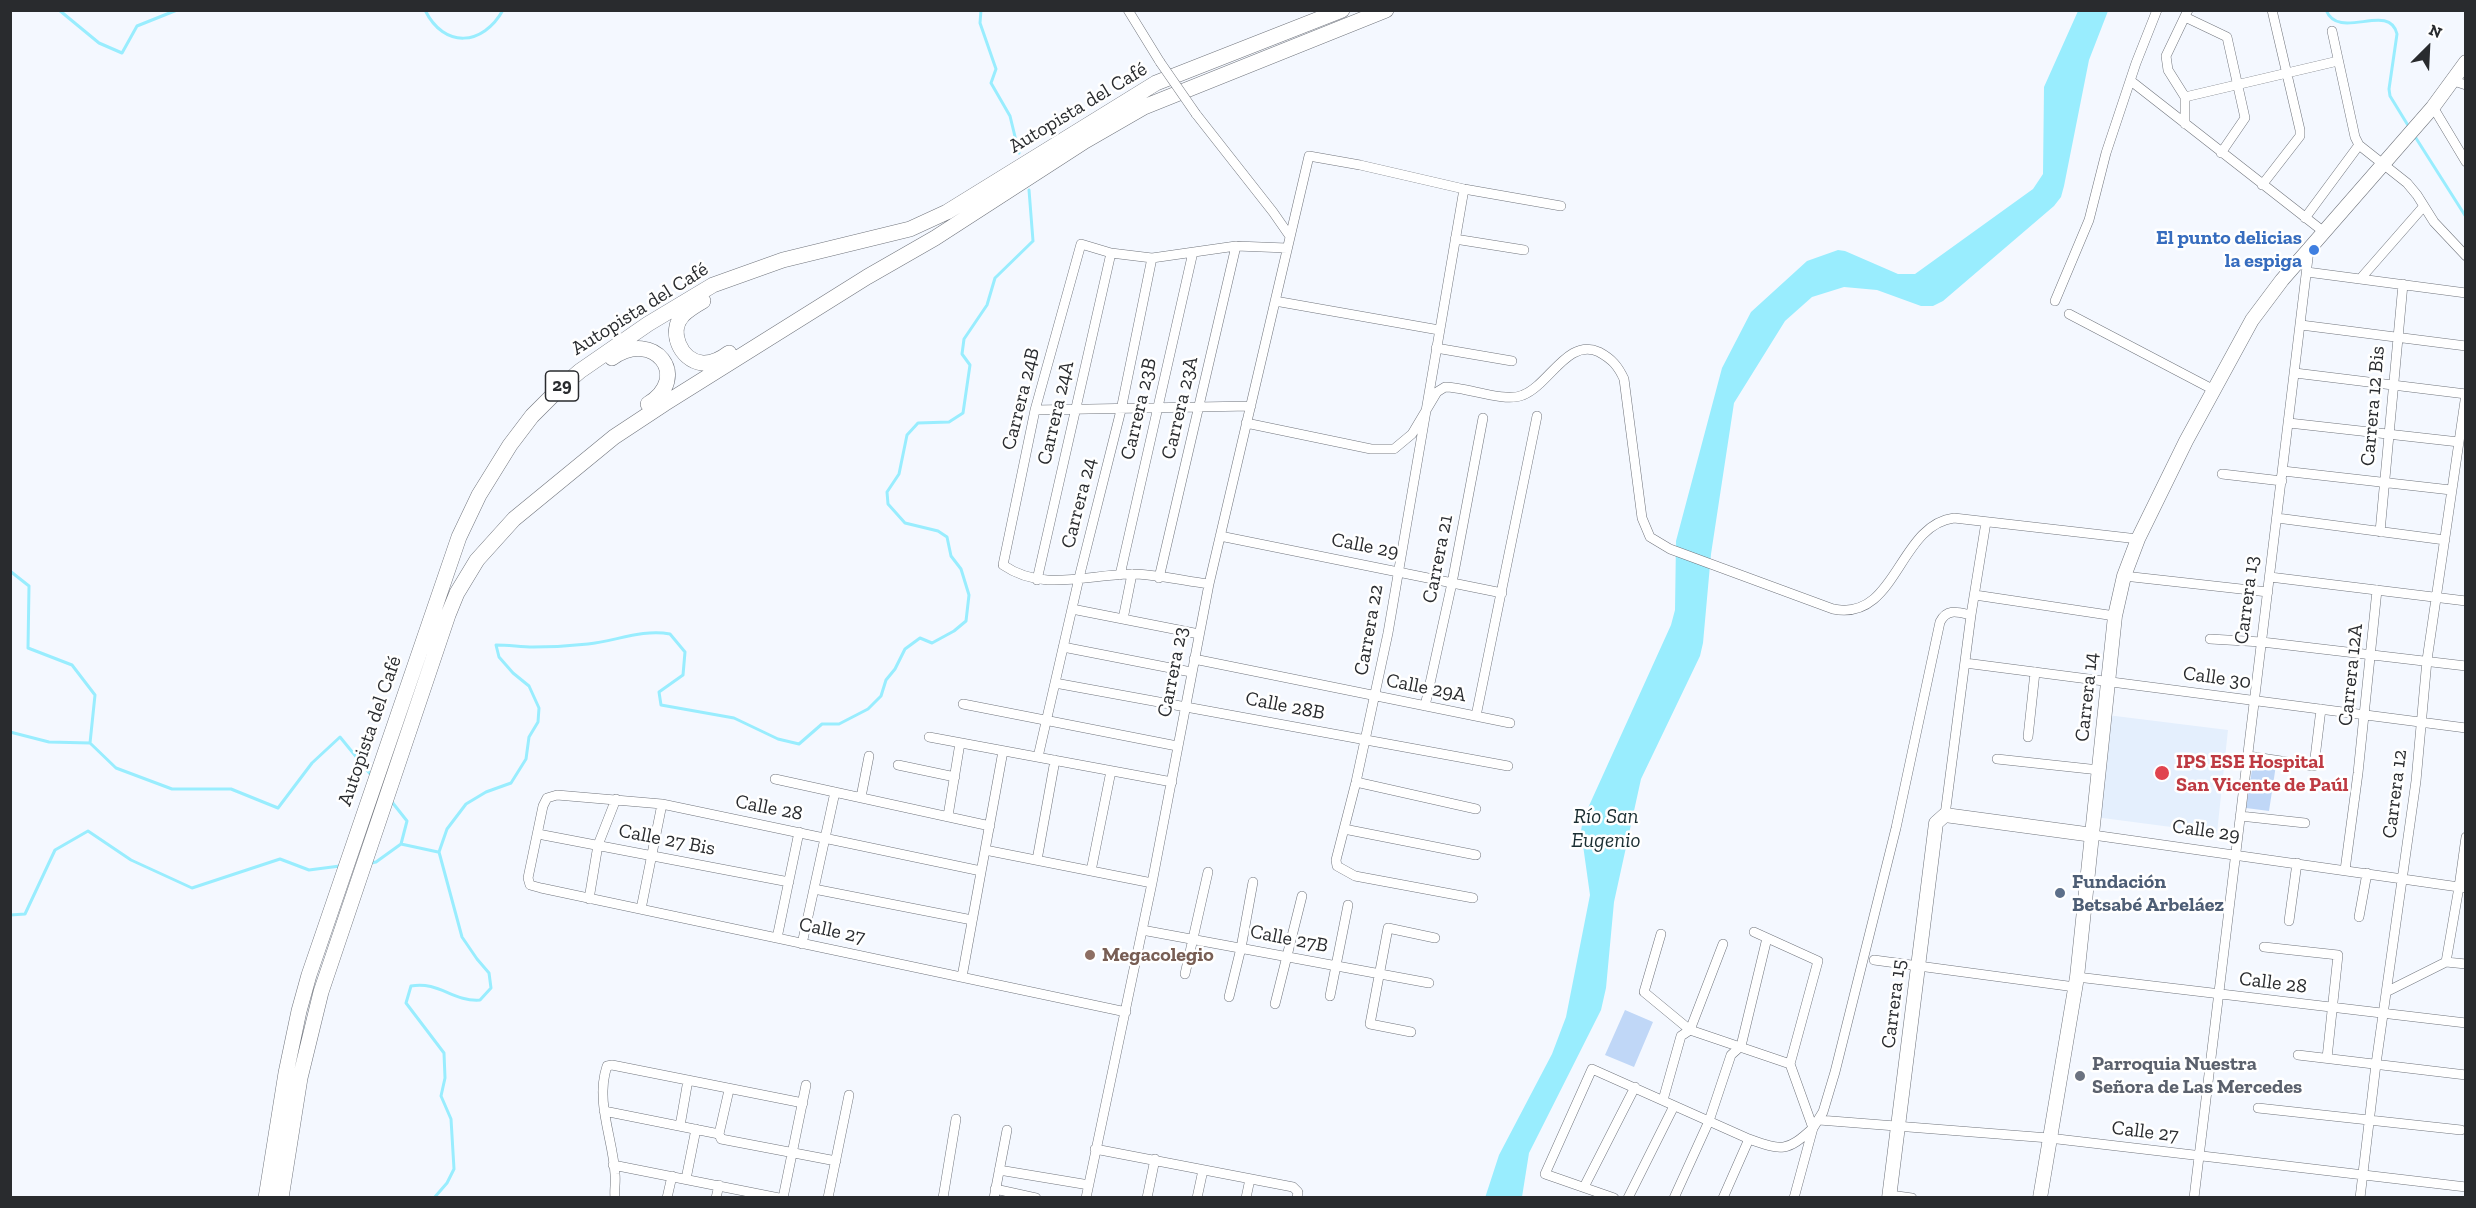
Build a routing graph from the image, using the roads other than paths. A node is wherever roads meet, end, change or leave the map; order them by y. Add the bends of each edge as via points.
1 (1128, 10) edge
2 (1342, 10) edge
3 (1386, 10) edge
4 (2157, 10) edge
5 (2272, 10) edge
6 (2187, 14) edge
7 (2332, 31) dead end
8 (2338, 61) junction
9 (2466, 62) edge
10 (2287, 72) junction
11 (2131, 81) junction
12 (2460, 83) edge
13 (2238, 84) junction
14 (2185, 97) junction
15 (2433, 107) junction
16 (2185, 124) junction
17 (2359, 144) junction
18 (2221, 153) junction
19 (2466, 162) edge
20 (2383, 164) junction
21 (2262, 185) junction
22 (1464, 189) junction
23 (1561, 206) dead end
24 (2424, 206) junction
25 (2305, 218) junction
26 (2324, 232) junction
27 (1288, 236) junction
28 (1455, 239) junction
29 (857, 242) junction
30 (1236, 246) junction
31 (1287, 248) junction
32 (2310, 248) junction
33 (1524, 250) dead end
34 (1193, 252) junction
35 (1111, 253) junction
36 (2466, 256) edge
37 (1152, 258) junction
38 (2307, 272) junction
39 (867, 277) junction
40 (2361, 278) junction
41 (2403, 284) junction
42 (2466, 293) edge
43 (1275, 301) junction
44 (2055, 301) dead end
45 (2069, 314) dead end
46 (2301, 325) junction
47 (1439, 330) junction
48 (2398, 337) junction
49 (2466, 346) edge
50 (1436, 348) junction
51 (1512, 361) dead end
52 (2295, 373) junction
53 (2393, 385) junction
54 (2214, 390) junction
55 (2466, 394) edge
56 (1251, 406) junction
57 (1199, 408) junction
58 (1076, 409) junction
59 (1158, 409) junction
60 (1035, 410) junction
61 (1121, 410) junction
62 (1425, 411) junction
63 (1537, 416) dead end
64 (1483, 418) dead end
65 (1246, 423) junction
66 (2289, 423) junction
67 (2389, 435) junction
68 (2459, 442) junction
69 (2283, 471) junction
70 (2222, 474) dead end
71 (2282, 481) junction
72 (2384, 482) junction
73 (2451, 490) junction
74 (479, 495) junction
75 (514, 519) junction
76 (2277, 519) junction
77 (1986, 522) junction
78 (2380, 532) junction
79 (1220, 536) junction
80 (2138, 539) junction
81 (2445, 540) junction
82 (1398, 573) junction
83 (1132, 574) junction
84 (1120, 575) junction
85 (2124, 576) junction
86 (2270, 577) junction
87 (1079, 578) junction
88 (1160, 578) junction
89 (1037, 580) junction
90 (1452, 583) junction
91 (1209, 584) junction
92 (2377, 590) junction
93 (2268, 592) junction
94 (1502, 593) junction
95 (1975, 595) junction
96 (2437, 597) junction
97 (2466, 601) edge
98 (1072, 609) junction
99 (1971, 615) junction
100 (2115, 616) junction
101 (1123, 619) junction
102 (1199, 634) junction
103 (2210, 639) dead end
104 (2262, 642) junction
105 (1063, 647) junction
106 (2371, 654) junction
107 (1194, 659) junction
108 (2427, 660) junction
109 (1965, 663) junction
110 (2466, 666) edge
111 (1191, 672) junction
112 (2035, 672) junction
113 (2107, 682) junction
114 (1055, 683) junction
115 (1376, 697) junction
116 (2254, 701) junction
117 (963, 704) dead end
118 (1185, 706) junction
119 (1425, 706) junction
120 (2320, 709) junction
121 (2365, 715) junction
122 (1476, 716) junction
123 (1046, 721) junction
124 (2421, 722) junction
125 (1510, 723) dead end
126 (2466, 728) edge
127 (929, 737) dead end
128 (2028, 737) dead end
129 (1366, 740) junction
130 (960, 743) junction
131 (1177, 746) junction
132 (1003, 751) junction
133 (869, 756) dead end
134 (2248, 756) junction
135 (1038, 757) junction
136 (1996, 759) dead end
137 (1055, 760) junction
138 (898, 765) dead end
139 (1508, 766) dead end
140 (2099, 770) junction
141 (1111, 771) junction
142 (955, 777) junction
143 (775, 779) dead end
144 (1172, 782) junction
145 (1356, 782) junction
146 (835, 792) junction
147 (861, 797) junction
148 (616, 799) junction
149 (662, 804) junction
150 (1476, 809) dead end
151 (948, 816) junction
152 (1943, 816) junction
153 (2240, 816) junction
154 (2306, 823) dead end
155 (990, 825) junction
156 (1344, 829) junction
157 (799, 832) junction
158 (538, 834) junction
159 (2093, 835) junction
160 (825, 837) junction
161 (2466, 837) edge
162 (598, 845) junction
163 (985, 850) junction
164 (1476, 855) dead end
165 (2236, 855) junction
166 (652, 856) junction
167 (1037, 861) junction
168 (2297, 863) junction
169 (2345, 870) junction
170 (981, 871) junction
171 (1091, 871) junction
172 (1208, 872) dead end
173 (2367, 873) junction
174 (2403, 878) junction
175 (789, 882) junction
176 (1253, 882) dead end
177 (1152, 883) junction
178 (2463, 887) edge
179 (814, 889) junction
180 (1302, 896) dead end
181 (589, 898) junction
182 (1473, 898) dead end
183 (1348, 905) dead end
184 (641, 909) junction
185 (2359, 917) dead end
186 (972, 920) junction
187 (2289, 921) dead end
188 (1142, 930) junction
189 (1754, 932) dead end
190 (1661, 934) dead end
191 (777, 938) junction
192 (1435, 938) dead end
193 (1767, 938) junction
194 (1193, 939) junction
195 (802, 944) junction
196 (1723, 944) dead end
197 (2264, 947) dead end
198 (1242, 948) junction
199 (1287, 957) junction
200 (1874, 960) dead end
201 (2446, 962) junction
202 (2466, 964) edge
203 (1336, 966) junction
204 (1919, 966) junction
205 (1185, 974) dead end
206 (1379, 974) junction
207 (962, 977) junction
208 (2076, 982) junction
209 (1429, 983) dead end
210 (2386, 992) junction
211 (2218, 994) junction
212 (1330, 996) dead end
213 (1229, 998) dead end
214 (1275, 1004) dead end
215 (2333, 1008) junction
216 (1126, 1012) junction
217 (2383, 1014) junction
218 (2466, 1023) edge
219 (1690, 1030) junction
220 (1411, 1032) dead end
221 (1741, 1047) junction
222 (2298, 1055) dead end
223 (2327, 1058) junction
224 (1790, 1064) junction
225 (2376, 1064) junction
226 (2466, 1075) edge
227 (688, 1080) junction
228 (806, 1085) dead end
229 (1635, 1087) junction
230 (729, 1090) junction
231 (849, 1095) dead end
232 (1663, 1100) junction
233 (802, 1103) junction
234 (1674, 1106) junction
235 (2258, 1108) dead end
236 (604, 1110) junction
237 (956, 1119) dead end
238 (2369, 1120) junction
239 (1709, 1121) junction
240 (1816, 1124) junction
241 (680, 1126) junction
242 (1899, 1126) junction
243 (696, 1129) junction
244 (1006, 1130) dead end
245 (2460, 1130) dead end
246 (719, 1134) junction
247 (2049, 1138) junction
248 (1749, 1139) junction
249 (1095, 1149) junction
250 (792, 1153) junction
251 (2199, 1157) junction
252 (1155, 1160) junction
253 (836, 1161) junction
254 (613, 1165) junction
255 (999, 1170) junction
256 (1203, 1170) junction
257 (672, 1176) junction
258 (2362, 1176) junction
259 (686, 1179) junction
260 (1250, 1179) junction
261 (718, 1185) junction
262 (1089, 1185) junction
263 (2466, 1187) edge
264 (1586, 1191) edge
265 (994, 1193) edge
266 (768, 1196) edge
267 (1890, 1196) edge
268 (266, 1197) edge
269 (281, 1197) edge
270 (615, 1197) edge
271 (667, 1197) edge
272 (716, 1197) edge
273 (781, 1197) edge
274 (828, 1197) edge
275 (943, 1197) edge
276 (1036, 1197) edge
277 (1086, 1197) edge
278 (1147, 1197) edge
279 (1197, 1197) edge
280 (1246, 1197) edge
281 (1297, 1197) edge
282 (1614, 1197) edge
283 (1628, 1197) edge
284 (1674, 1197) edge
285 (1723, 1197) edge
286 (1794, 1197) edge
287 (1912, 1197) edge
288 (2040, 1197) edge
289 (2194, 1197) edge
290 (2360, 1197) edge

1 - 27 street, bridge via 1196,114 1274,212
2 - 29 highway, Autopista del Café / 29 via 1156,83 947,212 910,229
3 - 39 highway, Autopista del Café via 1144,107
4 - 11 street
5 - 10 street
6 - 13 street via 2227,37
6 - 14 street via 2166,56 2168,70
7 - 8 street
8 - 10 street
8 - 17 street
9 - 12 main road
10 - 13 street
10 - 21 street via 2300,136
11 - 16 street
11 - 44 street via 2106,153 2089,220
12 - 15 main road
13 - 14 street
13 - 18 street via 2245,118
14 - 16 street
15 - 19 street
15 - 20 main road
16 - 18 street
17 - 20 street
17 - 25 street
18 - 21 street
20 - 24 street via 2407,183
20 - 26 main road
21 - 25 street
22 - 23 street
22 - 27 street, Carrera 23 via 1309,156
22 - 28 street, Carrera 22
24 - 36 street
24 - 40 street
25 - 26 street
26 - 32 main road
27 - 31 street, Carrera 23
28 - 33 street
28 - 47 street, Carrera 22
29 - 39 highway via 707,299 682,316 675,330 676,338 693,360 712,362 810,303
29 - 74 highway, Autopista del Café / 29 via 731,277 640,329 580,371 544,403 510,445
30 - 31 street
30 - 34 street
30 - 57 street, Carrera 23A
31 - 43 street, Carrera 23
32 - 38 street, Carrera 13
32 - 54 main road, Carrera 14 via 2267,298
34 - 37 street
34 - 59 street, Carrera 23B
35 - 37 street
35 - 58 street, Carrera 24A
35 - 60 street, Carrera 24B via 1081,244
37 - 61 street, Carrera 24
38 - 40 street
38 - 46 street, Carrera 13
39 - 75 highway, Autopista del Café via 629,427
40 - 41 street
41 - 42 street
41 - 48 street, Carrera 12 Bis
43 - 47 street
43 - 56 street, Carrera 23
45 - 54 street
46 - 48 street
46 - 52 street, Carrera 13
47 - 50 street, Carrera 22
48 - 49 street
48 - 53 street, Carrera 12 Bis
50 - 51 street
50 - 62 street, Carrera 22
52 - 53 street
52 - 66 street, Carrera 13
53 - 55 street
53 - 67 street, Carrera 12 Bis
54 - 80 main road, Carrera 14
55 - 68 street, Carrera 12
56 - 57 street
56 - 65 street, Carrera 23
57 - 59 street
57 - 88 street, Carrera 23A
58 - 60 street
58 - 61 street
58 - 89 street, Carrera 24A
59 - 61 street
59 - 84 street, Carrera 23B
60 - 89 street, Carrera 24B via 1003,565 1018,575
61 - 87 street, Carrera 24
62 - 65 street via 1403,443 1383,450
62 - 77 street via 1445,387 1522,396 1536,388 1567,357 1593,349 1609,357 1624,379 1645,527 1650,537 1670,549 1833,609 1853,611 1866,607 1929,528 1943,519
62 - 82 street, Carrera 22
63 - 94 street
64 - 90 street, Carrera 21
65 - 79 street, Carrera 23
66 - 67 street
66 - 69 street, Carrera 13
67 - 68 street
67 - 72 street, Carrera 12 Bis
68 - 73 street, Carrera 12
69 - 71 street, Carrera 13
69 - 72 street
70 - 71 street
71 - 76 street, Carrera 13
72 - 73 street
72 - 78 street, Carrera 12 Bis
73 - 81 street, Carrera 12
74 - 75 highway via 495,470 541,418 593,372 633,348 642,347 659,356 668,373 662,392 601,436
74 - 268 highway, Autopista del Café / 29 via 450,559 309,975 286,1073
75 - 269 highway, Autopista del Café via 467,575 441,633 321,992 300,1078
76 - 78 street
76 - 86 street, Carrera 13
77 - 80 street
77 - 95 street, Carrera 15
78 - 81 street
79 - 82 street, Calle 29
79 - 91 street, Carrera 23
80 - 85 main road, Carrera 14
81 - 96 street, Carrera 12
82 - 90 street, Calle 29
82 - 115 street, Carrera 22
83 - 84 street
83 - 88 street
83 - 101 street
84 - 87 street
85 - 93 street
85 - 100 main road, Carrera 14
86 - 92 street
86 - 93 street, Carrera 13
87 - 89 street
87 - 98 street, Carrera 24
88 - 91 street
90 - 94 street, Calle 29
90 - 119 street, Carrera 21
91 - 102 street, Carrera 23
92 - 96 street
92 - 106 street, Carrera 12A
93 - 104 street, Carrera 13
94 - 122 street
95 - 99 street, Carrera 15
95 - 100 street
96 - 97 street
96 - 108 street, Carrera 12
98 - 101 street
98 - 105 street, Carrera 24
99 - 109 street, Carrera 15
99 - 240 street via 1950,611 1940,622 1896,828 1835,1072
100 - 113 main road, Carrera 14
101 - 102 street
102 - 107 street, Carrera 23
103 - 104 street
104 - 106 street
104 - 116 street, Carrera 13
105 - 111 street
105 - 114 street, Carrera 24
106 - 108 street
106 - 121 street, Carrera 12A
107 - 111 street, Carrera 23
107 - 115 street, Calle 29A
108 - 110 street
108 - 124 street, Carrera 12
109 - 112 street, Calle 30
109 - 152 street, Carrera 15
111 - 118 street, Carrera 23
112 - 113 street, Calle 30
112 - 128 street
113 - 116 street, Calle 30
113 - 140 main road, Carrera 14
114 - 118 street, Calle 28B
114 - 123 street, Carrera 24
115 - 119 street, Calle 29A
115 - 129 street, Carrera 22
116 - 120 street, Calle 30
116 - 134 street, Carrera 13
117 - 123 street
118 - 129 street, Calle 28B
118 - 131 street, Carrera 23
119 - 122 street, Calle 29A
120 - 121 street, Calle 30
120 - 134 street via 2314,766
121 - 124 street, Calle 30
121 - 169 street, Carrera 12A
122 - 125 street, Calle 29A
123 - 131 street
123 - 135 street, Carrera 24
124 - 126 street, Calle 30
124 - 174 street, Carrera 12
127 - 130 street
129 - 139 street, Calle 28B
129 - 145 street, Carrera 22
130 - 132 street
130 - 142 street
131 - 144 street, Carrera 23
132 - 135 street
132 - 155 street
133 - 147 street
134 - 153 street, Carrera 13
135 - 137 street
136 - 140 street
137 - 141 street
137 - 167 street
138 - 142 street
140 - 159 main road, Carrera 14
141 - 144 street
141 - 171 street
142 - 151 street
143 - 146 street
144 - 177 street, Carrera 23
145 - 150 street
145 - 156 street, Carrera 22
146 - 147 street
146 - 160 street
147 - 151 street
148 - 149 street, Calle 28
148 - 158 street, Calle 28 via 557,795 547,798
148 - 162 street
149 - 157 street, Calle 28
149 - 166 street
151 - 155 street
152 - 159 main road, Calle 29
152 - 204 main road, Carrera 15 via 1934,831
153 - 154 street
153 - 165 street, Carrera 13
155 - 163 street
156 - 164 street
156 - 182 street, Carrera 22 via 1336,860 1342,870 1355,876
157 - 160 street, Calle 28
157 - 175 street
158 - 162 street, Calle 27 Bis
158 - 181 street, Calle 27 via 528,879 531,885
159 - 165 street, Calle 29
159 - 208 main road, Carrera 14
160 - 170 street, Calle 28
160 - 179 street
161 - 178 street
162 - 166 street, Calle 27 Bis
162 - 181 street
163 - 167 street
163 - 170 street
165 - 168 street, Calle 29
165 - 211 street, Carrera 13
166 - 175 street, Calle 27 Bis
166 - 184 street
167 - 171 street
168 - 169 street, Calle 29
168 - 187 street
169 - 173 street, Calle 29
170 - 186 street
171 - 177 street
172 - 194 street
173 - 174 street, Calle 29
173 - 185 street
174 - 178 street, Calle 29
174 - 210 street, Carrera 12
175 - 191 street
176 - 198 street
177 - 188 street, Carrera 23
178 - 201 street
179 - 186 street
179 - 195 street
180 - 199 street
181 - 184 street, Calle 27
183 - 203 street
184 - 191 street, Calle 27
186 - 207 street
188 - 194 street, Calle 27B
188 - 216 street, Carrera 23
189 - 193 street
190 - 219 street via 1644,992
191 - 195 street, Calle 27
192 - 206 street via 1388,928
193 - 221 street
193 - 224 street via 1818,961
194 - 198 street, Calle 27B
194 - 205 street
195 - 207 street, Calle 27
196 - 219 street
197 - 215 street via 2338,955
198 - 199 street, Calle 27B
198 - 213 street
199 - 203 street, Calle 27B
199 - 214 street
200 - 204 street, Calle 28
201 - 202 street
201 - 210 street
203 - 206 street, Calle 27B
203 - 212 street
204 - 208 street, Calle 28
204 - 242 main road, Carrera 15
206 - 209 street, Calle 27B
206 - 220 street via 1370,1024
207 - 216 street, Calle 27
208 - 211 street, Calle 28
208 - 247 main road, Carrera 14
210 - 217 street, Carrera 12
211 - 215 street, Calle 28
211 - 251 street, Carrera 13
215 - 217 street, Calle 28
215 - 223 street
216 - 249 street, Carrera 23
217 - 218 street, Calle 28
217 - 225 street, Carrera 12
219 - 221 street
219 - 232 street via 1681,1036
221 - 224 street
221 - 239 street via 1731,1055
222 - 223 street
223 - 225 street
224 - 240 street
225 - 226 street
225 - 238 street, Carrera 12
227 - 230 street
227 - 236 street via 607,1066
227 - 241 street
228 - 233 street
229 - 232 street
229 - 264 street
229 - 264 street via 1592,1069 1545,1174
230 - 233 street
230 - 246 street
231 - 253 street
232 - 234 street
233 - 250 street
234 - 239 street
234 - 283 street
235 - 238 street
236 - 241 street
236 - 254 street
237 - 275 street
238 - 245 street
238 - 258 street, Carrera 12
239 - 248 street
239 - 284 street
240 - 242 street, Calle 27
240 - 248 street via 1788,1148
240 - 286 street
241 - 243 street
242 - 247 street, Calle 27
242 - 267 main road, Carrera 15
243 - 246 street
243 - 259 street
244 - 255 street
246 - 250 street via 721,1139
247 - 251 street, Calle 27
247 - 288 main road, Carrera 14
248 - 285 street
249 - 252 street
249 - 262 street, Carrera 23
250 - 253 street
250 - 273 street
251 - 258 street, Calle 27
251 - 289 street, Carrera 13
252 - 256 street
252 - 278 street
253 - 274 street
254 - 257 street
254 - 270 street
255 - 262 street
255 - 265 street
256 - 260 street
256 - 279 street
257 - 259 street
257 - 271 street
258 - 263 street, Calle 27
258 - 290 street, Carrera 12
259 - 261 street
260 - 280 street
260 - 281 street via 1293,1187
261 - 266 street
261 - 272 street
262 - 277 street, Carrera 23
264 - 282 street
265 - 276 street
266 - 273 street
267 - 287 street

